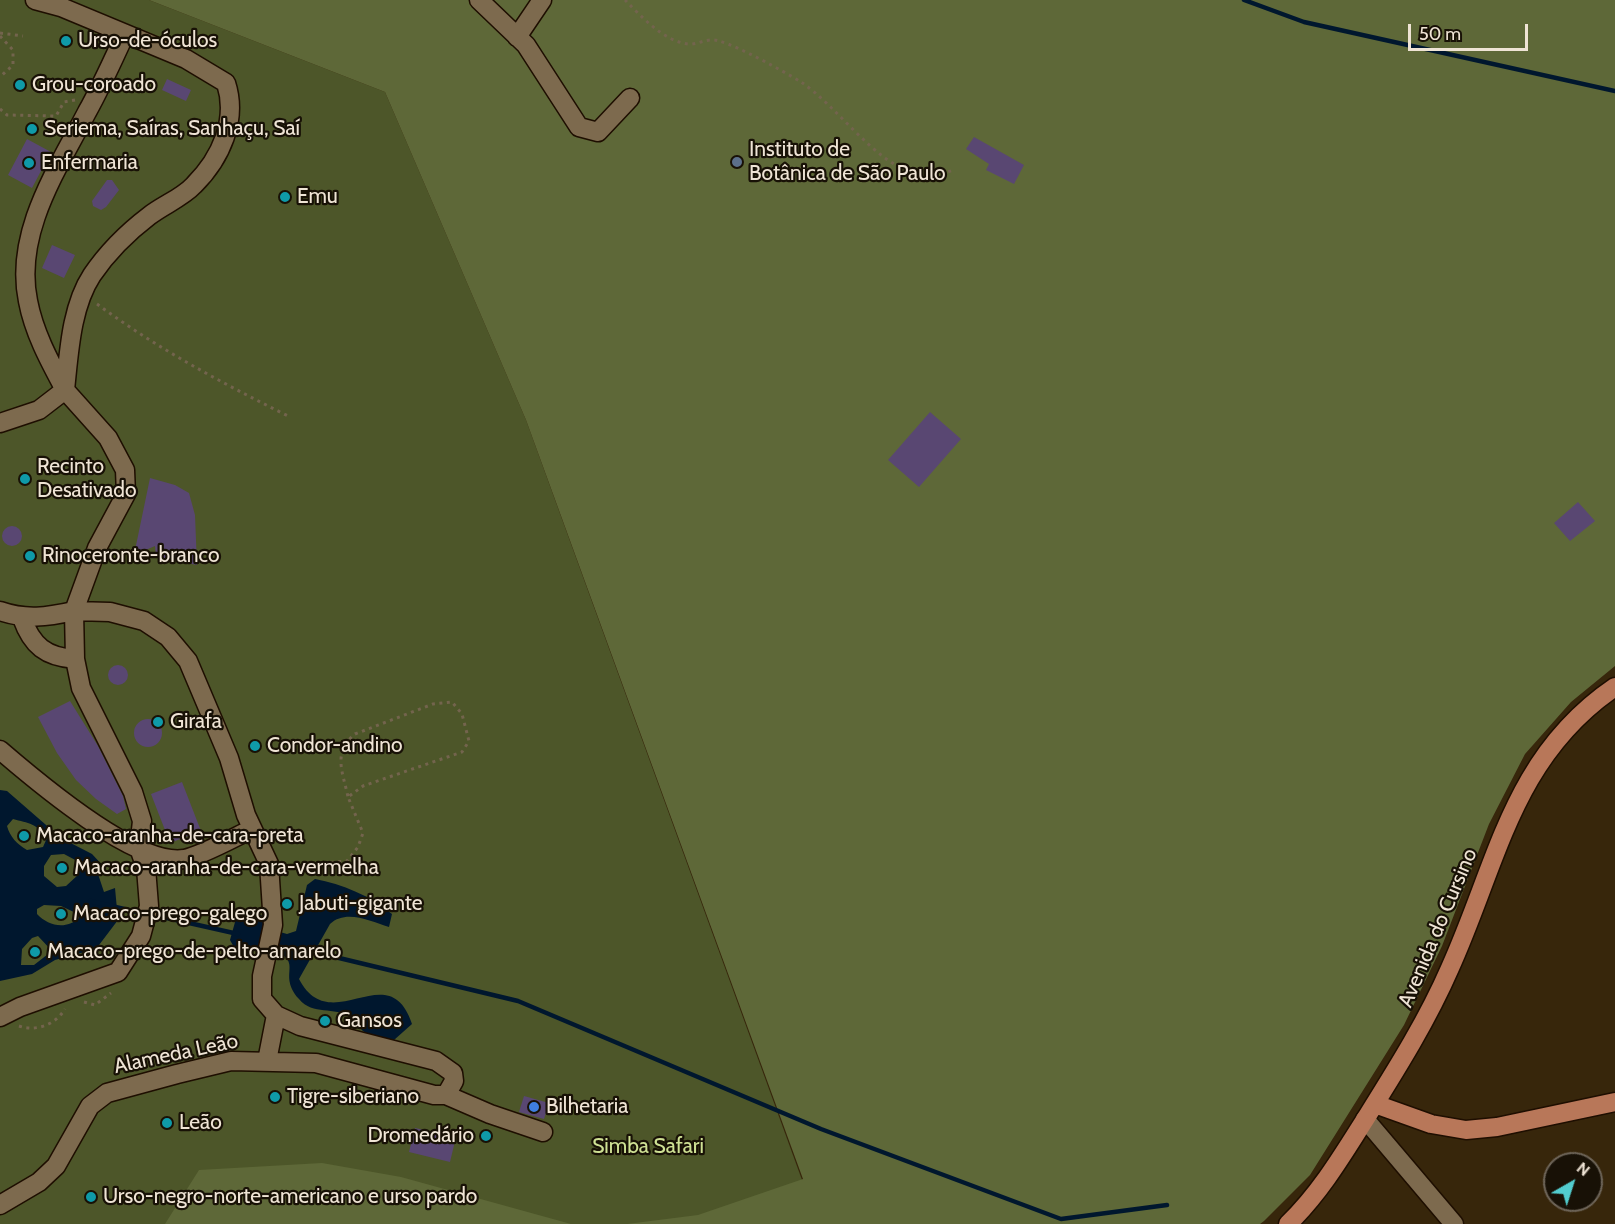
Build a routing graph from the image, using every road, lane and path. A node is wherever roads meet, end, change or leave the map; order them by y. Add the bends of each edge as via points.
1 (35, 0) edge
2 (479, 0) edge
3 (542, 0) edge
4 (625, 0) edge
5 (0, 34) edge
6 (125, 34) junction
7 (23, 36) dead end
8 (517, 37) junction
9 (0, 77) edge
10 (96, 95) junction
11 (630, 98) dead end
12 (0, 109) edge
13 (954, 170) dead end
14 (83, 294) junction
15 (65, 390) junction
16 (290, 417) dead end
17 (0, 423) edge
18 (0, 611) edge
19 (74, 611) junction
20 (22, 618) junction
21 (75, 658) junction
22 (1615, 687) edge
23 (0, 750) edge
24 (348, 797) junction
25 (252, 829) junction
26 (139, 848) junction
27 (269, 864) junction
28 (276, 1015) junction
29 (0, 1017) edge
30 (267, 1061) junction
31 (446, 1095) junction
32 (1615, 1102) edge
33 (1370, 1112) junction
34 (543, 1132) dead end
35 (0, 1205) edge
36 (1288, 1224) edge
37 (1454, 1224) edge

1 - 6 street via 60,6
2 - 8 street
3 - 8 street
4 - 13 path via 671,38 689,44 707,39 723,42 801,82 903,170 938,175
5 - 7 path
5 - 9 path via 13,50 13,65
6 - 10 street
6 - 14 street via 186,59 226,83 231,122 218,153 194,186 124,239 91,277
8 - 11 street via 579,127 598,132
10 - 12 path via 64,102 56,116 7,115
10 - 15 street via 30,231 28,300 36,330
14 - 15 street
14 - 16 path via 145,339
15 - 17 street via 39,410
15 - 19 street via 108,438 125,470 126,494 93,557
18 - 20 street
19 - 20 street
19 - 21 street
19 - 25 street via 110,612 144,621 168,637 188,661 230,758
20 - 21 street via 27,631 45,651 55,657
21 - 26 street via 81,688 133,792 142,821
22 - 33 main road, Avenida do Cursino via 1582,711 1540,760 1504,830 1450,969 1419,1031
23 - 26 street via 58,799
24 - 24 path via 363,786 462,752 469,741 462,714 452,702 433,704 344,743 340,755
24 - 27 path via 363,833 347,861 287,867
25 - 26 street via 184,859 163,857
25 - 27 street
26 - 29 street via 146,868 150,906 141,936 118,972 20,1006
27 - 28 street via 273,916 261,992
28 - 30 street
28 - 31 street via 300,1026 436,1061 453,1073 454,1081
30 - 31 street, Alameda Leão via 316,1063
30 - 35 street, Alameda Leão via 231,1061 107,1093 90,1106 56,1166 39,1182
31 - 34 street, Alameda Leão
32 - 33 main road via 1466,1130
33 - 36 main road, Avenida do Cursino via 1311,1202
33 - 37 street

